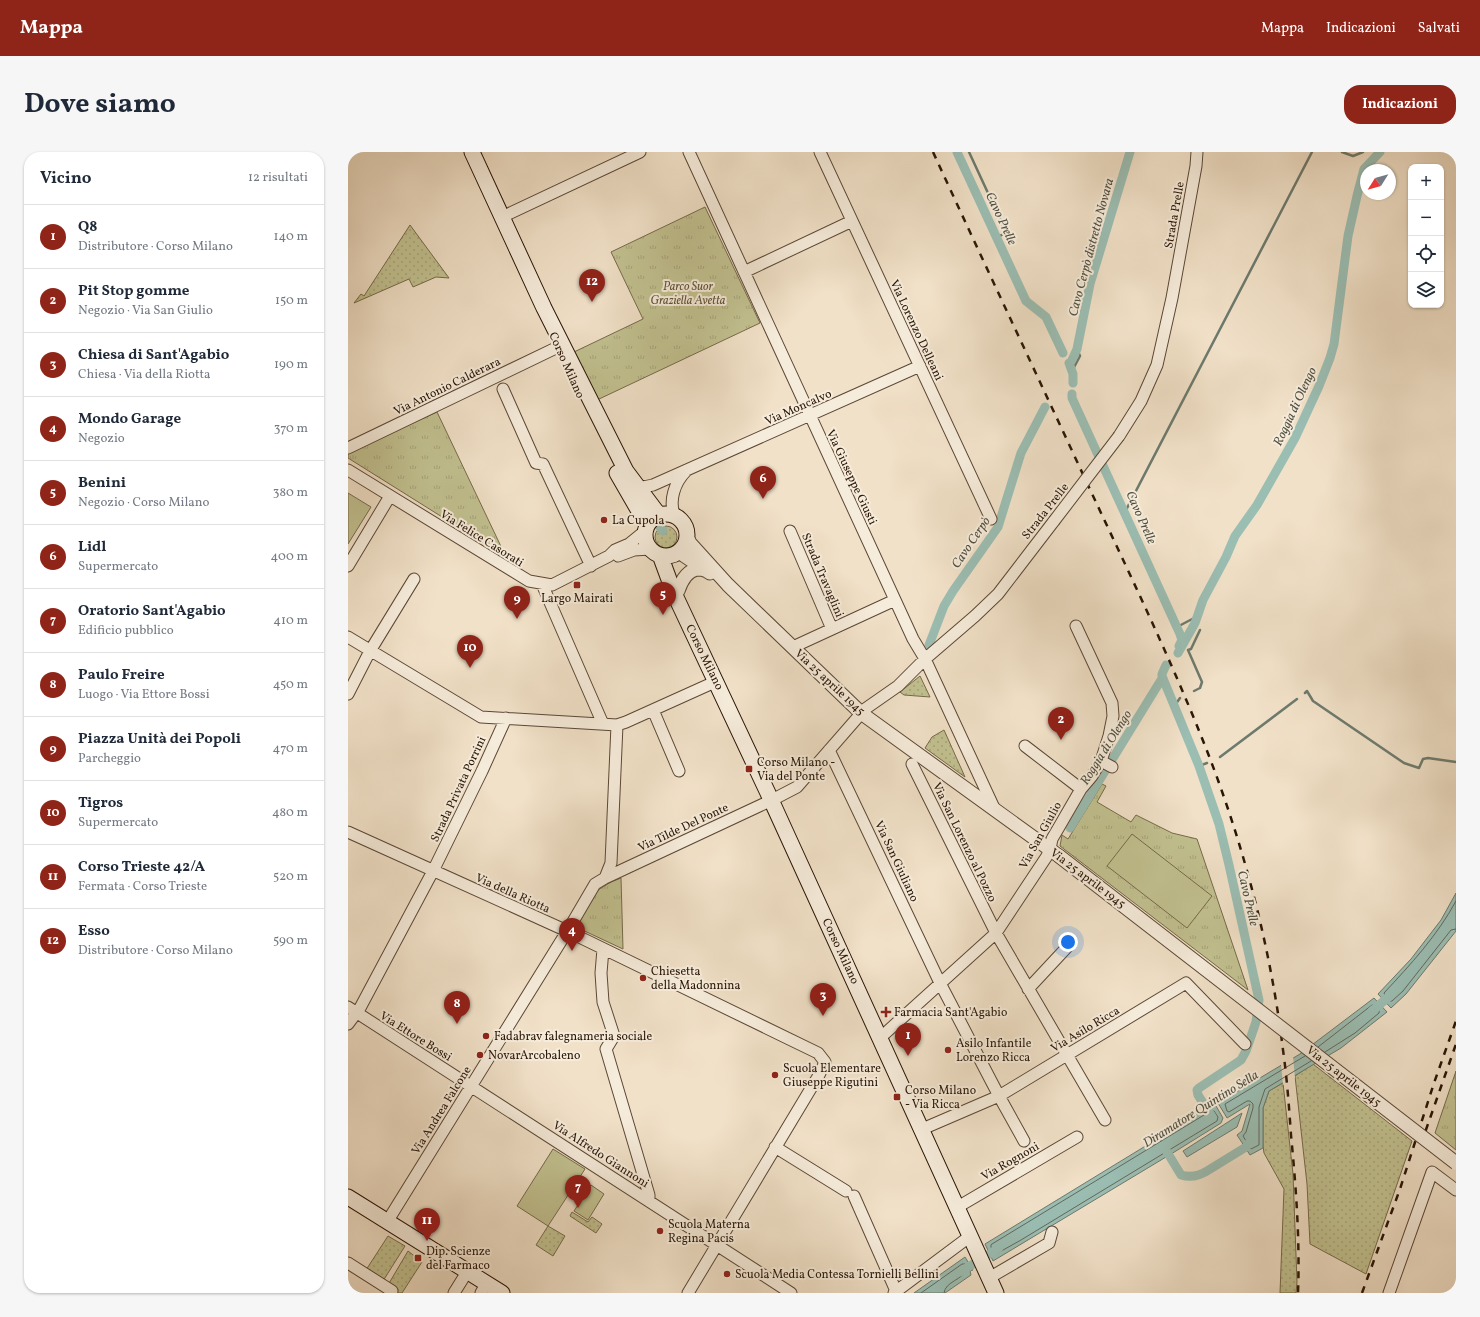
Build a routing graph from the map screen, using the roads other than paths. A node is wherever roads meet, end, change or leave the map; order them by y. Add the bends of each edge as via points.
1 (472, 152) edge
2 (640, 152) edge
3 (689, 152) edge
4 (820, 152) edge
5 (1197, 152) edge
6 (502, 217) junction
7 (852, 221) junction
8 (744, 272) junction
9 (544, 308) junction
10 (558, 347) junction
11 (920, 366) junction
12 (503, 389) dead end
13 (810, 415) junction
14 (348, 448) edge
15 (348, 470) edge
16 (626, 471) junction
17 (684, 472) junction
18 (637, 485) junction
19 (390, 496) junction
20 (643, 504) junction
21 (991, 519) dead end
22 (658, 520) junction
23 (790, 532) dead end
24 (655, 552) junction
25 (686, 554) junction
26 (609, 556) junction
27 (348, 566) edge
28 (591, 566) junction
29 (707, 571) junction
30 (414, 579) dead end
31 (542, 584) junction
32 (728, 585) junction
33 (678, 591) junction
34 (895, 600) junction
35 (683, 610) junction
36 (1076, 626) dead end
37 (832, 629) junction
38 (348, 637) edge
39 (793, 647) junction
40 (370, 651) junction
41 (925, 659) junction
42 (717, 681) junction
43 (348, 694) edge
44 (653, 710) junction
45 (861, 713) junction
46 (506, 718) junction
47 (603, 724) junction
48 (618, 725) junction
49 (1026, 746) dead end
50 (829, 750) junction
51 (912, 764) dead end
52 (679, 771) dead end
53 (1081, 789) junction
54 (772, 800) junction
55 (996, 810) junction
56 (348, 832) edge
57 (1055, 852) junction
58 (434, 871) junction
59 (605, 878) junction
60 (567, 931) junction
61 (996, 933) junction
62 (1070, 944) dead end
63 (603, 949) junction
64 (940, 983) junction
65 (1028, 988) junction
66 (352, 1010) edge
67 (348, 1024) edge
68 (880, 1038) junction
69 (1245, 1044) dead end
70 (1067, 1055) junction
71 (471, 1086) junction
72 (999, 1096) junction
73 (1105, 1120) dead end
74 (920, 1130) junction
75 (1077, 1137) dead end
76 (1024, 1141) dead end
77 (775, 1148) junction
78 (1456, 1163) edge
79 (1456, 1190) edge
80 (348, 1197) edge
81 (649, 1201) junction
82 (956, 1208) junction
83 (387, 1222) junction
84 (1052, 1232) dead end
85 (972, 1242) junction
86 (717, 1245) junction
87 (348, 1263) edge
88 (468, 1272) junction
89 (987, 1275) junction
90 (484, 1288) edge
91 (392, 1291) dead end
92 (895, 1292) edge
93 (454, 1293) edge
94 (502, 1293) edge
95 (688, 1293) edge
96 (791, 1293) edge
97 (996, 1293) edge
98 (1389, 1293) edge

1 - 6 main road, Corso Milano
2 - 6 street
3 - 8 street, Via Giuseppe Giusti
4 - 7 street, Via Lorenzo Delleani
5 - 41 street, Strada Prelle, bridge via 1172,298 1157,365 1141,401 1119,436 998,594
6 - 9 main road, Corso Milano
7 - 8 street
7 - 11 street, Via Lorenzo Delleani
8 - 13 street, Via Giuseppe Giusti
9 - 10 main road, Corso Milano
9 - 16 main road, Corso Milano
10 - 14 street, Via Antonio Calderara
10 - 16 main road via 561,347 621,469
10 - 20 main road, Corso Milano via 619,476
11 - 13 street, Via Moncalvo
11 - 21 street, Via Lorenzo Delleani
12 - 28 street via 536,463 543,464
13 - 17 street, Via Moncalvo
13 - 34 street, Via Giuseppe Giusti
15 - 19 street, Via Felice Casorati
16 - 18 main road, Corso Milano
17 - 18 street, Via Moncalvo via 653,485
17 - 22 street via 670,500 673,512
18 - 20 main road, Corso Milano
19 - 27 street
19 - 31 street, Via Felice Casorati via 509,570 529,581
20 - 22 main road
22 - 24 main road, Corso Milano via 645,540
22 - 25 main road via 684,524 687,537 684,546
22 - 26 street, Via Felice Casorati via 629,544 614,550
23 - 37 street, Strada Travaglini
24 - 25 main road via 668,556
24 - 26 street, Via Felice Casorati via 634,550
24 - 35 main road, Corso Milano
25 - 29 street, Via 25 aprile 1945
25 - 32 street, Via 25 aprile 1945
25 - 33 main road, Corso Milano via 673,562
26 - 28 street, Via Felice Casorati
28 - 31 street, Via Felice Casorati via 552,585
29 - 32 street, Via 25 aprile 1945
29 - 33 street via 697,569 688,574
30 - 40 street
31 - 47 street
32 - 39 street, Via 25 aprile 1945
33 - 35 main road, Corso Milano
34 - 37 street
34 - 41 street, Via Giuseppe Giusti
35 - 42 main road, Corso Milano
36 - 53 street, Via San Giulio via 1112,703 1113,716 1106,764
37 - 39 street
38 - 40 street
39 - 45 street, Via 25 aprile 1945
40 - 43 street
40 - 46 street via 481,717
41 - 45 street, Strada Prelle via 898,686
41 - 55 street, Via Giuseppe Giusti
42 - 44 street
42 - 54 main road, Corso Milano
44 - 48 street
44 - 52 street
45 - 50 street, Strada Prelle
45 - 55 street, Via 25 aprile 1945
46 - 47 street
46 - 58 street, Strada Privata Porrini
47 - 48 street
48 - 59 street via 611,863
49 - 53 street
50 - 54 street, Strada Prelle via 797,787
50 - 64 street, Via San Giuliano
51 - 61 street, Via San Lorenzo al Pozzo
53 - 57 street, Via San Giulio via 1052,839
54 - 59 street, Via Tilde Del Ponte
54 - 68 main road, Corso Milano
55 - 57 street, Via 25 aprile 1945
56 - 58 street, Via della Riotta
57 - 61 street, Via San Giulio
57 - 78 street, Via 25 aprile 1945, bridge
58 - 60 street, Via della Riotta
58 - 66 street, Strada Privata Porrini
59 - 60 street, Via Andrea Falcone via 595,884
60 - 63 street, Via della Riotta
60 - 71 street, Via Andrea Falcone
61 - 64 street, Via San Giulio
61 - 65 street, Via San Lorenzo al Pozzo
62 - 65 street
63 - 77 street, Via della Riotta via 818,1053 825,1062
63 - 81 street via 603,1002 614,1036 606,1049
64 - 68 street, Via San Giulio
64 - 72 street, Via San Giuliano
65 - 70 street, Via San Lorenzo al Pozzo
66 - 67 street, Strada Privata Porrini
66 - 71 street, Via Ettore Bossi
68 - 74 main road, Corso Milano
69 - 70 street, Via Asilo Ricca via 1186,983
70 - 72 street, Via Asilo Ricca
70 - 73 street, Via San Lorenzo al Pozzo
71 - 81 street, Via Alfredo Giannoni
71 - 83 street, Via Andrea Falcone
72 - 74 street, Via Asilo Ricca
72 - 76 street, Via San Giuliano
74 - 82 main road, Corso Milano
75 - 82 street, Via Rognoni
77 - 86 street
77 - 92 street via 850,1194
79 - 98 street via 1432,1172
80 - 83 main road
81 - 86 street, Via Alfredo Giannoni
82 - 85 main road, Corso Milano
83 - 88 main road
84 - 89 street via 1049,1243
85 - 89 main road, Corso Milano
85 - 92 street
86 - 95 street
86 - 96 street, Via Alfredo Giannoni
87 - 91 street
88 - 90 main road
88 - 93 street
89 - 97 main road, Corso Milano
90 - 94 main road

